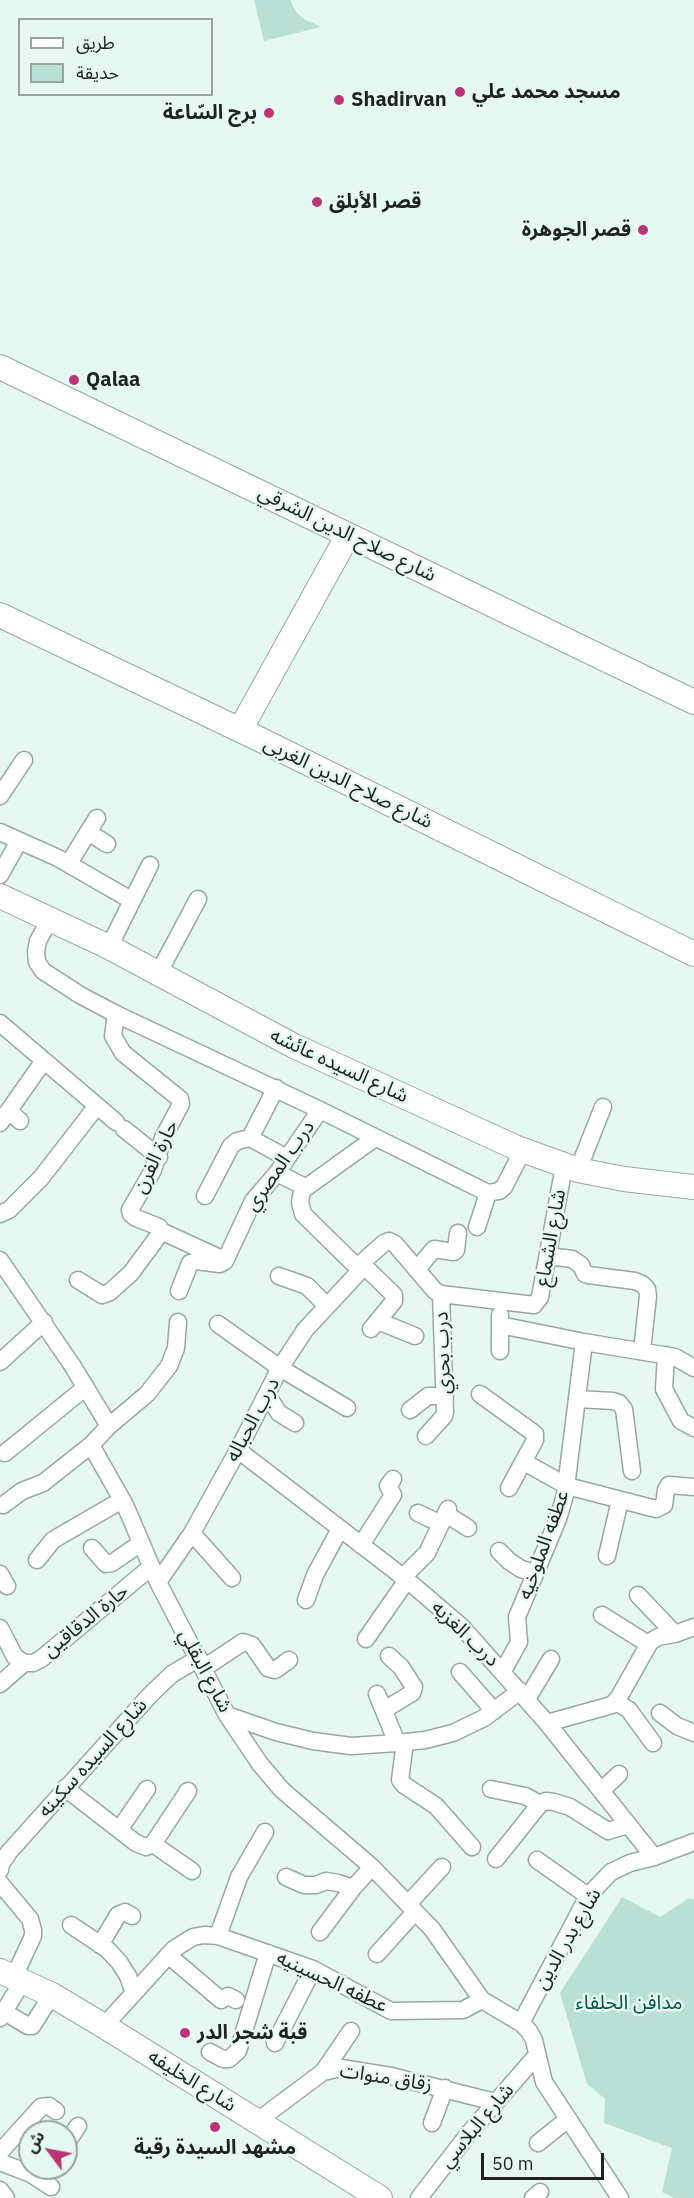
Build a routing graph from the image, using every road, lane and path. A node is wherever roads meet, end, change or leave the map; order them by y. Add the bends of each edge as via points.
1 (0, 367) edge
2 (0, 384) edge
3 (345, 542) junction
4 (0, 615) edge
5 (694, 702) edge
6 (694, 716) edge
7 (240, 730) junction
8 (24, 760) dead end
9 (0, 796) edge
10 (0, 832) edge
11 (19, 841) junction
12 (107, 844) dead end
13 (69, 863) junction
14 (150, 865) dead end
15 (0, 875) edge
16 (0, 896) edge
17 (198, 899) dead end
18 (131, 900) junction
19 (50, 918) junction
20 (109, 947) junction
21 (694, 954) edge
22 (158, 974) junction
23 (116, 1014) junction
24 (0, 1023) edge
25 (43, 1062) junction
26 (276, 1088) junction
27 (96, 1107) junction
28 (603, 1107) dead end
29 (320, 1110) junction
30 (10, 1118) edge
31 (250, 1138) junction
32 (375, 1138) junction
33 (523, 1150) junction
34 (159, 1157) junction
35 (287, 1158) junction
36 (571, 1168) junction
37 (277, 1173) junction
38 (694, 1187) edge
39 (304, 1189) junction
40 (488, 1193) junction
41 (206, 1196) dead end
42 (1, 1211) edge
43 (477, 1227) dead end
44 (161, 1231) junction
45 (458, 1233) dead end
46 (548, 1256) junction
47 (0, 1260) edge
48 (225, 1261) junction
49 (359, 1265) junction
50 (417, 1269) junction
51 (279, 1276) dead end
52 (78, 1280) dead end
53 (179, 1292) dead end
54 (441, 1294) junction
55 (499, 1302) junction
56 (327, 1306) junction
57 (44, 1322) junction
58 (178, 1322) dead end
59 (218, 1324) dead end
60 (500, 1325) junction
61 (415, 1336) dead end
62 (584, 1342) junction
63 (500, 1351) dead end
64 (642, 1351) junction
65 (666, 1355) junction
66 (0, 1362) edge
67 (280, 1368) junction
68 (694, 1368) edge
69 (86, 1387) junction
70 (480, 1394) dead end
71 (267, 1395) junction
72 (578, 1400) junction
73 (445, 1404) junction
74 (347, 1408) dead end
75 (410, 1410) dead end
76 (295, 1423) dead end
77 (109, 1426) junction
78 (694, 1428) edge
79 (426, 1436) dead end
80 (91, 1445) junction
81 (238, 1450) junction
82 (5, 1453) dead end
83 (524, 1462) junction
84 (632, 1471) dead end
85 (393, 1479) dead end
86 (567, 1486) junction
87 (694, 1487) edge
88 (509, 1488) dead end
89 (122, 1500) junction
90 (621, 1500) junction
91 (3, 1505) dead end
92 (417, 1513) dead end
93 (445, 1516) junction
94 (468, 1528) dead end
95 (340, 1529) junction
96 (192, 1533) junction
97 (141, 1543) junction
98 (361, 1545) junction
99 (92, 1548) dead end
100 (499, 1551) dead end
101 (607, 1556) dead end
102 (38, 1560) dead end
103 (535, 1573) junction
104 (155, 1575) junction
105 (232, 1578) dead end
106 (405, 1579) junction
107 (638, 1595) dead end
108 (306, 1600) dead end
109 (602, 1615) dead end
110 (0, 1628) edge
111 (688, 1631) edge
112 (366, 1639) dead end
113 (648, 1644) junction
114 (389, 1656) dead end
115 (551, 1659) dead end
116 (289, 1660) dead end
117 (24, 1663) junction
118 (201, 1663) junction
119 (503, 1671) junction
120 (459, 1672) dead end
121 (0, 1684) edge
122 (377, 1694) dead end
123 (523, 1695) junction
124 (616, 1702) junction
125 (384, 1710) junction
126 (494, 1711) junction
127 (660, 1713) dead end
128 (227, 1715) junction
129 (547, 1723) junction
130 (694, 1733) edge
131 (401, 1742) junction
132 (653, 1743) dead end
133 (619, 1774) dead end
134 (65, 1788) junction
135 (147, 1789) dead end
136 (491, 1789) dead end
137 (188, 1791) dead end
138 (601, 1791) junction
139 (540, 1804) junction
140 (628, 1825) junction
141 (119, 1830) junction
142 (265, 1832) dead end
143 (694, 1842) edge
144 (153, 1844) junction
145 (472, 1847) dead end
146 (654, 1857) junction
147 (496, 1859) dead end
148 (537, 1860) dead end
149 (372, 1867) junction
150 (442, 1868) dead end
151 (192, 1871) dead end
152 (0, 1875) edge
153 (286, 1876) dead end
154 (353, 1888) junction
155 (588, 1896) junction
156 (412, 1908) junction
157 (132, 1916) dead end
158 (71, 1924) dead end
159 (320, 1932) dead end
160 (218, 1936) junction
161 (100, 1945) junction
162 (268, 1953) junction
163 (377, 1954) dead end
164 (168, 1955) junction
165 (313, 1969) junction
166 (12, 1976) edge
167 (134, 1993) junction
168 (52, 1995) junction
169 (236, 2000) dead end
170 (482, 2000) junction
171 (6, 2017) edge
172 (521, 2022) junction
173 (104, 2026) junction
174 (351, 2031) dead end
175 (275, 2043) dead end
176 (210, 2052) dead end
177 (537, 2055) junction
178 (323, 2072) junction
179 (445, 2088) junction
180 (495, 2102) junction
181 (56, 2111) dead end
182 (568, 2119) junction
183 (256, 2122) junction
184 (432, 2123) dead end
185 (538, 2143) dead end
186 (0, 2152) edge
187 (0, 2162) edge
188 (18, 2168) edge
189 (380, 2198) edge
190 (419, 2198) edge
191 (620, 2198) edge

1 - 3 main road, شارع صلاح الدين الشرقي
2 - 3 main road, شارع صلاح الدين الشرقي
3 - 5 main road, شارع صلاح الدين الشرقي
3 - 6 main road, شارع صلاح الدين الشرقي
3 - 7 main road
4 - 7 main road, شارع صلاح الدين الغربى
7 - 21 main road, شارع صلاح الدين الغربى
8 - 9 street
10 - 11 street
11 - 13 street
11 - 15 street
12 - 13 street via 92,825
13 - 18 street
14 - 18 street
16 - 19 main road, شارع السيده عائشه
17 - 22 street
18 - 20 street
19 - 20 main road, شارع السيده عائشه
19 - 23 street via 36,951 43,971
20 - 22 main road, شارع السيده عائشه
22 - 33 main road, شارع السيده عائشه via 294,1046
23 - 26 street
23 - 34 street, حارة الفرن via 113,1036 123,1053 180,1099 179,1111 169,1124
24 - 25 street
25 - 27 street
25 - 30 street
26 - 29 street
26 - 31 street
27 - 34 street
27 - 42 street via 26,1195
28 - 36 street, شارع الشماع
29 - 32 street
29 - 35 street, درب المصري
31 - 35 street
31 - 41 street via 231,1146
32 - 39 street
32 - 40 street
33 - 36 main road, شارع السيده عائشه
33 - 40 street via 504,1187
34 - 44 street, حارة الفرن via 130,1210 136,1218
35 - 37 street, درب المصري
36 - 38 main road, شارع السيده عائشه
36 - 46 street, شارع الشماع
37 - 39 street
37 - 48 street, درب المصري via 249,1207
39 - 49 street via 300,1202 303,1214
40 - 43 street
44 - 48 street
44 - 52 street via 142,1260 110,1292 102,1295
45 - 50 street via 454,1252 434,1249
46 - 55 street, شارع الشماع via 537,1302 530,1306
46 - 64 street via 573,1259 588,1275 642,1284 648,1296
47 - 57 street
48 - 53 street via 190,1263
49 - 50 street, درب الحباله via 389,1241
49 - 56 street, درب الحباله via 358,1273
49 - 61 street via 394,1295 394,1301 374,1325
50 - 54 street, درب الحباله
51 - 56 street via 308,1286
54 - 55 street
54 - 73 street, درب بحري
55 - 60 street
56 - 67 street, درب الحباله via 305,1330
57 - 66 street
57 - 69 street
58 - 77 street via 176,1348 169,1366 147,1394
59 - 67 street
60 - 62 street
60 - 63 street
62 - 64 street
62 - 72 street, عطفه الملوخيه
64 - 65 street
65 - 68 street
65 - 78 street via 664,1389 681,1421
67 - 71 street, درب الحباله
67 - 74 street
69 - 77 street
69 - 82 street
70 - 83 street via 536,1434
71 - 76 street via 279,1413
71 - 81 street, درب الحباله
72 - 84 street via 613,1401 624,1409
72 - 86 street, عطفه الملوخيه
73 - 75 street via 428,1396
73 - 79 street via 444,1416
77 - 80 street
80 - 89 street, شارع البقلي
80 - 91 street via 43,1484 22,1491
81 - 95 street, درب الغزيه
81 - 96 street, درب الحباله
83 - 86 street
83 - 88 street
85 - 98 street via 388,1486 393,1495
86 - 90 street
86 - 103 street, عطفه الملوخيه
87 - 90 street via 669,1485 664,1505 656,1509
89 - 97 street, شارع البقلي
89 - 102 street via 53,1540
90 - 101 street
92 - 93 street
93 - 94 street
93 - 106 street via 427,1553
95 - 98 street, درب الغزيه
95 - 108 street via 322,1559
96 - 104 street, درب الحباله
96 - 105 street
97 - 99 street via 106,1564
97 - 104 street, شارع البقلي
98 - 106 street, درب الغزيه
100 - 103 street via 521,1569
103 - 119 street, عطفه الملوخيه via 517,1617 519,1642
104 - 117 street, حارة الدقاقين via 41,1659
104 - 118 street, شارع البقلي
106 - 112 street
106 - 119 street, درب الغزيه via 462,1627
107 - 111 street
109 - 113 street
110 - 117 street, حارة الدقاقين via 15,1657
111 - 113 street via 654,1638
113 - 124 street
114 - 125 street via 414,1687 412,1693
115 - 123 street
116 - 118 street, شارع السيده سكينه via 275,1670 268,1668 252,1645 243,1642
117 - 121 street
118 - 128 street, شارع البقلي
118 - 134 street, شارع السيده سكينه via 161,1684
119 - 123 street, درب الغزيه
120 - 126 street
122 - 125 street
123 - 126 street
123 - 129 street, درب الغزيه
124 - 129 street
124 - 132 street via 629,1710
125 - 131 street
126 - 131 street via 453,1733
127 - 130 street
128 - 131 street via 314,1741 351,1746
128 - 149 street, شارع البقلي via 282,1790
129 - 138 street, درب الغزيه
131 - 145 street via 400,1780 436,1806
133 - 138 street
134 - 141 street
134 - 152 street, شارع السيده سكينه
135 - 141 street
136 - 139 street via 525,1796
137 - 144 street
138 - 140 street, درب الغزيه
139 - 140 street via 554,1802 570,1807 608,1831
139 - 147 street
140 - 146 street, درب الغزيه
141 - 144 street via 139,1845
142 - 160 street via 239,1877
143 - 146 street, شارع بدر الدين
144 - 151 street
146 - 155 street, شارع بدر الدين via 611,1872
148 - 155 street
149 - 154 street
149 - 156 street, شارع البقلي
150 - 156 street
152 - 166 street, شارع السيده سكينه via 30,1919 33,1930
153 - 154 street via 304,1885 326,1881
154 - 159 street
155 - 172 street, شارع بدر الدين
156 - 163 street
156 - 170 street, شارع البقلي via 432,1929
157 - 161 street via 125,1912 118,1915
158 - 161 street
160 - 162 street, عطفه الحسينيه
160 - 164 street via 193,1937
161 - 167 street via 119,1962
162 - 165 street, عطفه الحسينيه
162 - 176 street via 238,2050 229,2059
164 - 167 street
164 - 169 street via 221,2000 228,1996
165 - 170 street, عطفه الحسينيه via 391,2011 463,2010
165 - 175 street
166 - 168 main road, شارع الخليفه
166 - 171 street
167 - 173 street
168 - 171 street via 32,2026
168 - 173 main road, شارع الخليفه
170 - 172 street, شارع البقلي
172 - 177 street via 534,2040
173 - 183 main road, شارع الخليفه
174 - 178 street
177 - 180 street, شارع البلاسي
177 - 182 street via 544,2082
178 - 179 street, زقاق منوات via 341,2068
178 - 183 street, زقاق منوات
179 - 180 street, زقاق منوات
179 - 184 street
180 - 190 street, شارع البلاسي
181 - 186 street via 49,2106 41,2107
182 - 185 street
182 - 191 street
183 - 189 main road, شارع الخليفه
187 - 188 street

